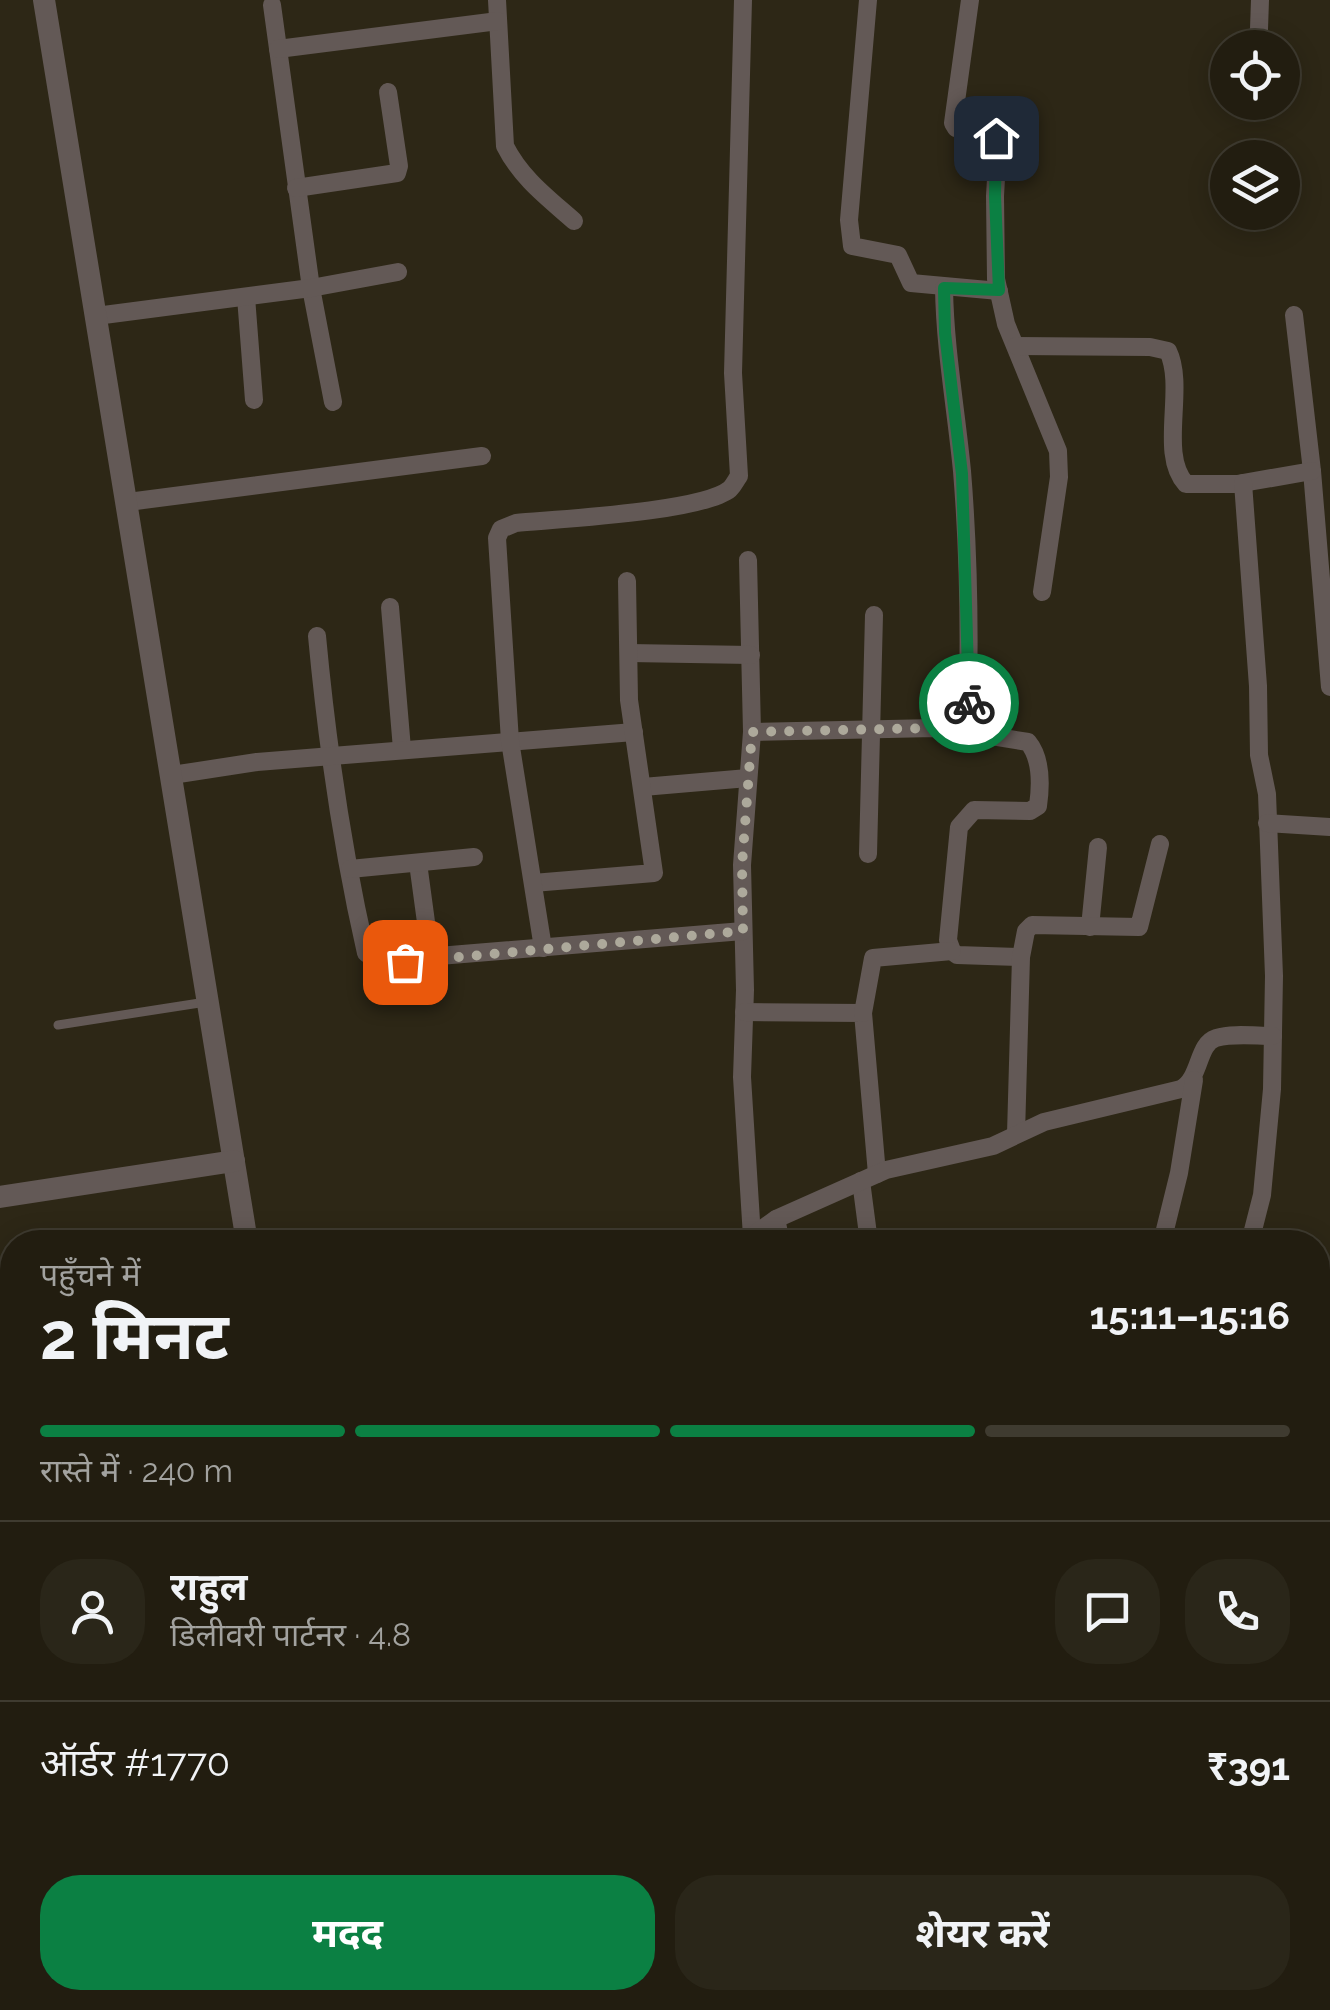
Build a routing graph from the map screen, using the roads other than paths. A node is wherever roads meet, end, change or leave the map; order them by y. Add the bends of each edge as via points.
1 (44, 0) edge
2 (498, 0) edge
3 (743, 0) edge
4 (868, 0) edge
5 (970, 0) edge
6 (1260, 0) edge
7 (272, 5) dead end
8 (498, 21) junction
9 (1259, 30) edge
10 (278, 49) junction
11 (388, 92) dead end
12 (296, 188) junction
13 (574, 221) dead end
14 (398, 272) dead end
15 (312, 288) junction
16 (944, 288) junction
17 (999, 290) junction
18 (246, 296) junction
19 (1294, 315) dead end
20 (96, 316) junction
21 (1016, 346) junction
22 (254, 400) dead end
23 (333, 402) dead end
24 (482, 456) dead end
25 (1312, 471) junction
26 (1243, 483) junction
27 (128, 502) junction
28 (748, 560) dead end
29 (627, 581) dead end
30 (1042, 592) dead end
31 (390, 607) dead end
32 (874, 615) dead end
33 (317, 636) dead end
34 (629, 653) junction
35 (751, 655) junction
36 (1330, 686) edge
37 (871, 728) junction
38 (634, 732) junction
39 (752, 732) junction
40 (968, 732) junction
41 (510, 741) junction
42 (402, 749) junction
43 (329, 756) junction
44 (172, 775) junction
45 (748, 778) junction
46 (643, 787) junction
47 (1267, 823) junction
48 (1330, 827) edge
49 (1160, 844) dead end
50 (1098, 846) dead end
51 (868, 854) dead end
52 (474, 857) dead end
53 (418, 862) junction
54 (350, 869) junction
55 (533, 883) junction
56 (1090, 927) junction
57 (743, 931) junction
58 (543, 948) junction
59 (952, 951) junction
60 (1022, 957) junction
61 (431, 959) junction
62 (208, 1001) junction
63 (744, 1012) junction
64 (863, 1013) junction
65 (58, 1025) dead end
66 (1272, 1036) junction
67 (1194, 1080) junction
68 (1016, 1134) junction
69 (234, 1162) junction
70 (869, 1177) junction
71 (0, 1197) edge
72 (776, 1219) junction
73 (246, 1230) edge
74 (747, 1230) edge
75 (761, 1230) edge
76 (778, 1230) edge
77 (869, 1230) edge
78 (1165, 1230) edge
79 (1253, 1230) edge

1 - 20 street
2 - 8 street
3 - 41 street via 733,374 739,476 729,490 684,504 501,530 498,578
4 - 16 street via 849,236 859,249 898,255 911,284
5 - 17 street via 953,123 992,134 998,144
6 - 9 street
7 - 10 street
8 - 10 street
8 - 13 street via 505,146 526,178
10 - 12 street
11 - 12 street via 397,172
12 - 15 street
14 - 15 street
15 - 18 street
15 - 23 street
16 - 17 street
16 - 40 street via 962,474
17 - 21 street
18 - 20 street
18 - 22 street
19 - 25 street
20 - 27 street
21 - 26 street via 1168,351 1180,478 1191,486
21 - 30 street via 1058,451
24 - 27 street
25 - 26 street
25 - 36 street
26 - 47 street
27 - 44 street
28 - 35 street
29 - 34 street
31 - 42 street
32 - 37 street
33 - 43 street
34 - 35 street
34 - 38 street
35 - 39 street
37 - 39 street
37 - 40 street
37 - 51 street
38 - 41 street
38 - 46 street
39 - 45 street
40 - 59 street via 1028,742 1038,759 1039,797 1030,811 974,810 959,827
41 - 42 street
41 - 55 street
42 - 43 street
43 - 44 street
43 - 54 street
44 - 62 street
45 - 46 street
45 - 57 street
46 - 55 street via 654,873
47 - 48 street
47 - 66 street
49 - 56 street via 1139,927
50 - 56 street
52 - 53 street
53 - 54 street
53 - 61 street
54 - 61 street via 366,953 378,961
55 - 58 street
56 - 60 street via 1032,926
57 - 58 street
57 - 63 street
58 - 61 street
59 - 60 street
59 - 64 street via 873,958
60 - 68 street
62 - 65 lane
62 - 69 street
63 - 64 street
63 - 74 street
64 - 70 street
66 - 67 street via 1210,1041
66 - 79 street via 1262,1195
67 - 68 street
67 - 78 street
68 - 70 street
69 - 71 street
69 - 73 street
70 - 72 street
70 - 77 street
72 - 75 street
72 - 76 street

